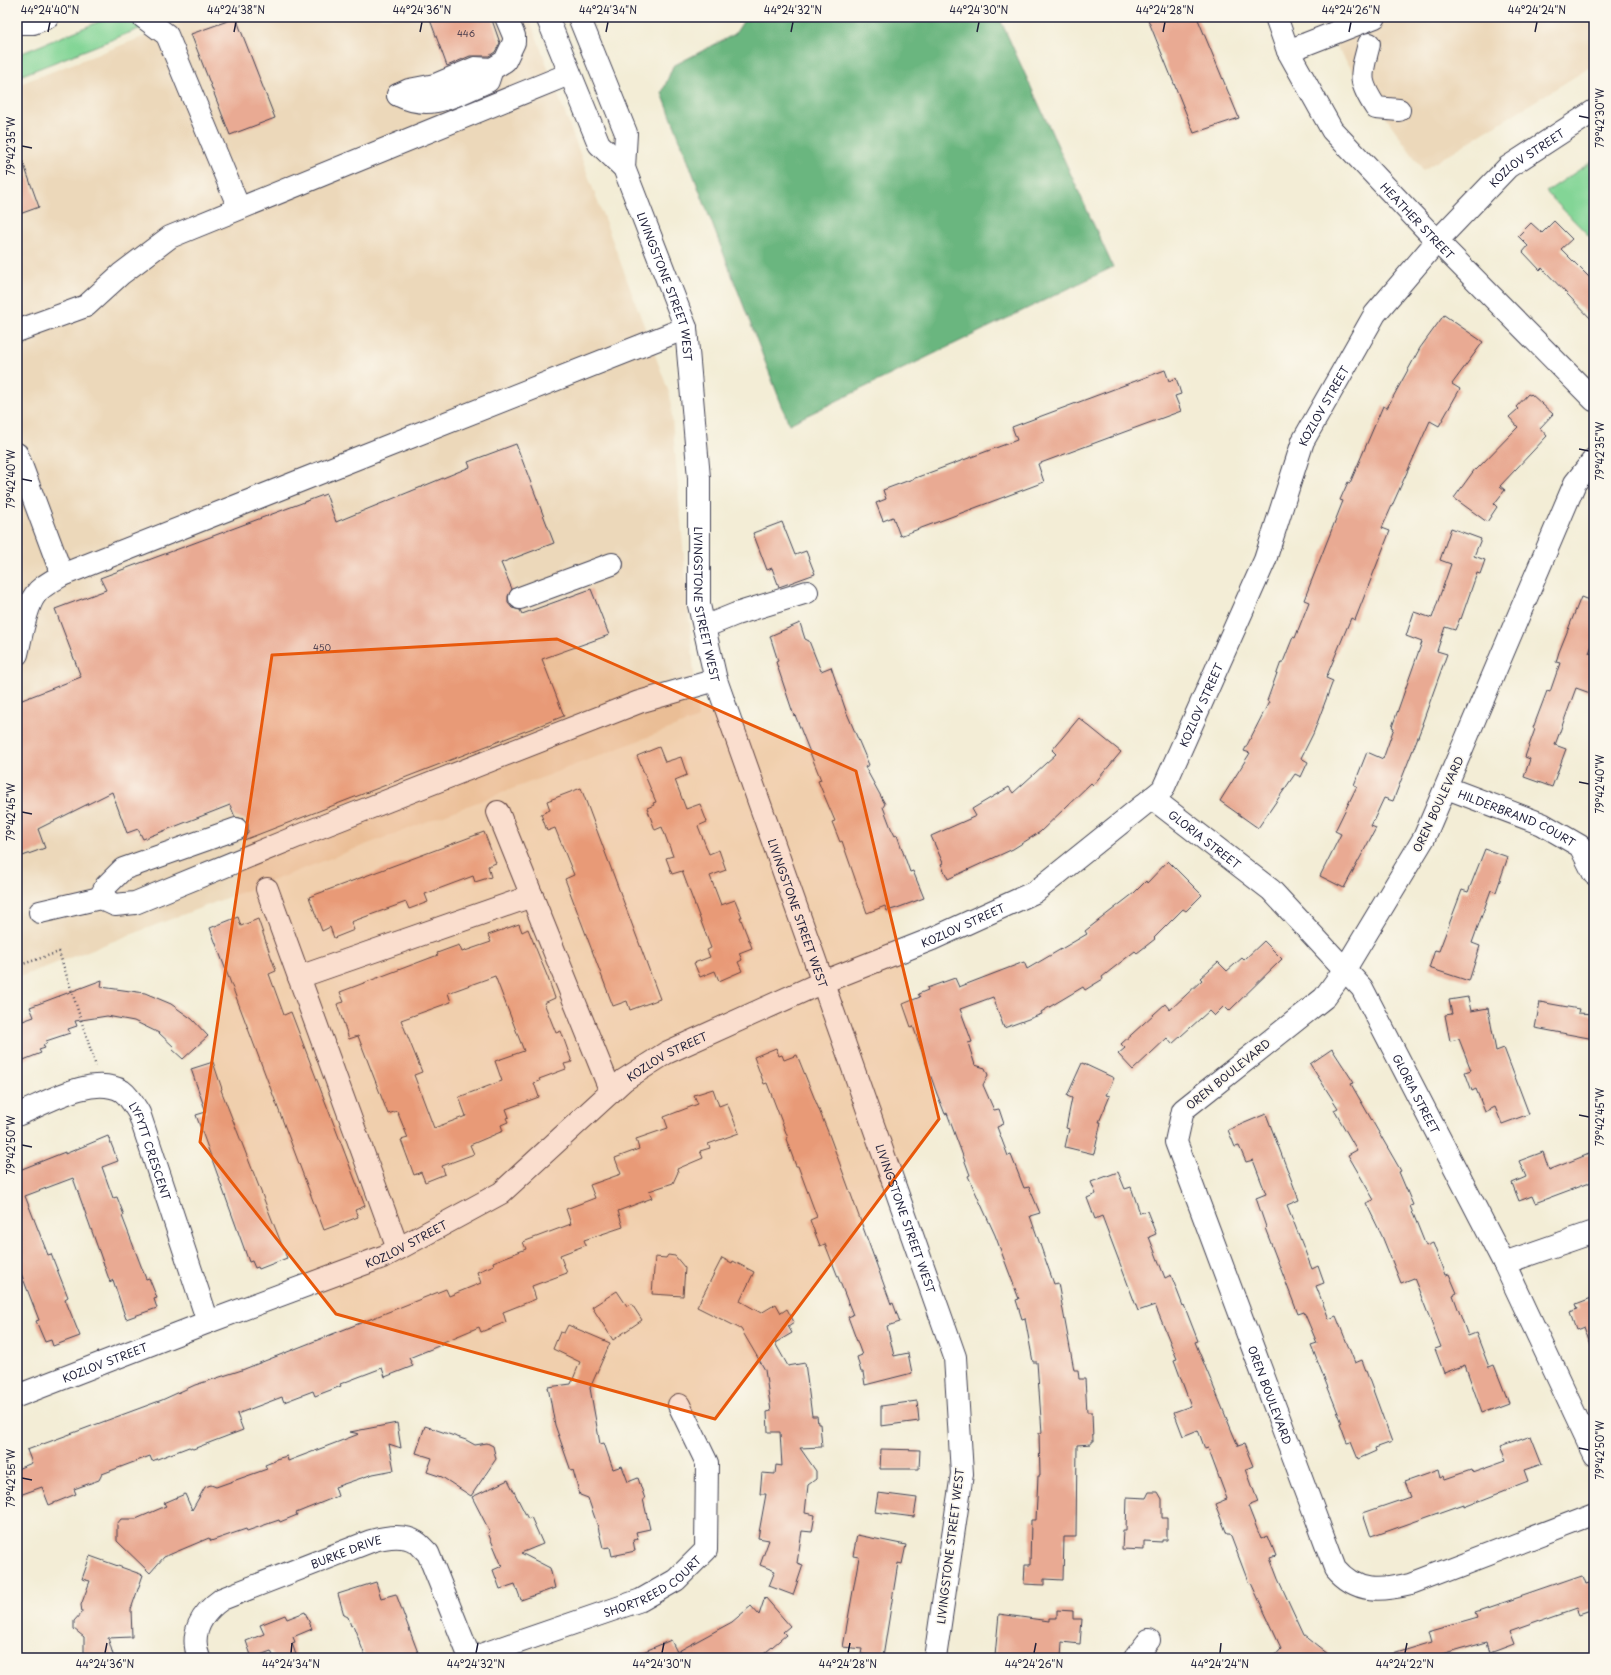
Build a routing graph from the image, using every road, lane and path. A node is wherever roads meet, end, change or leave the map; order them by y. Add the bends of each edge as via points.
1 (48, 17) edge
2 (143, 17) edge
3 (506, 17) edge
4 (547, 17) edge
5 (579, 17) edge
6 (1276, 17) edge
7 (1375, 17) edge
8 (17, 23) edge
9 (169, 26) edge
10 (1369, 44) dead end
11 (1288, 51) junction
12 (568, 74) junction
13 (398, 95) dead end
14 (1399, 110) dead end
15 (1594, 111) edge
16 (624, 168) junction
17 (239, 208) junction
18 (1437, 241) junction
19 (686, 328) junction
20 (17, 331) edge
21 (1594, 400) edge
22 (17, 454) edge
23 (1594, 459) edge
24 (612, 564) dead end
25 (62, 576) junction
26 (807, 592) dead end
27 (520, 598) dead end
28 (704, 627) junction
29 (17, 654) edge
30 (716, 680) junction
31 (1447, 788) junction
32 (1152, 798) junction
33 (498, 812) dead end
34 (236, 830) dead end
35 (1594, 874) edge
36 (267, 889) dead end
37 (532, 896) junction
38 (100, 898) junction
39 (40, 912) dead end
40 (17, 966) edge
41 (1345, 969) junction
42 (299, 977) junction
43 (823, 982) junction
44 (103, 1085) junction
45 (611, 1092) junction
46 (17, 1115) edge
47 (1594, 1232) edge
48 (398, 1248) junction
49 (1504, 1263) junction
50 (208, 1322) junction
51 (17, 1396) edge
52 (679, 1405) dead end
53 (1594, 1455) edge
54 (1594, 1514) edge
55 (1149, 1640) dead end
56 (199, 1658) edge
57 (471, 1658) edge
58 (935, 1658) edge
59 (1135, 1658) edge

1 - 8 street via 33,23
2 - 9 street
3 - 13 street via 514,42 505,60 492,69 488,81 440,102 410,101
4 - 12 street, LIVINGSTONE STREET WEST
5 - 16 street, LIVINGSTONE STREET WEST via 626,133
6 - 11 street, HEATHER STREET
7 - 11 street
9 - 17 street
10 - 14 street via 1361,76 1366,93 1376,108
11 - 18 street, HEATHER STREET via 1332,130
12 - 16 street, LIVINGSTONE STREET WEST via 599,144
12 - 17 street
15 - 18 street, KOZLOV STREET via 1508,167
16 - 19 street, LIVINGSTONE STREET WEST
17 - 20 street via 170,236 121,274 86,306
18 - 21 street, HEATHER STREET
18 - 32 street, KOZLOV STREET via 1375,314 1303,441 1265,560 1163,789
19 - 25 street
19 - 28 street, LIVINGSTONE STREET WEST via 699,478 699,605
22 - 25 street
23 - 31 street, OREN BOULEVARD via 1575,483
24 - 27 street
25 - 29 street via 44,586 35,595 30,604
26 - 28 street via 736,614
28 - 30 street, LIVINGSTONE STREET WEST
30 - 38 street via 640,702 135,903 115,905
30 - 43 street, LIVINGSTONE STREET WEST
31 - 35 street, HILDERBRAND COURT via 1542,824 1580,846
31 - 41 street, OREN BOULEVARD via 1424,838
32 - 41 street, GLORIA STREET via 1271,890
32 - 43 street, KOZLOV STREET via 1035,892 932,939
33 - 37 street
34 - 38 street via 123,869 106,886
36 - 42 street
37 - 42 street
37 - 45 street
38 - 39 street
40 - 44 path via 59,952
41 - 49 street, GLORIA STREET via 1362,988
41 - 54 street, OREN BOULEVARD via 1324,998 1183,1110 1176,1142 1335,1568 1354,1585 1391,1589 1411,1584
42 - 48 street
43 - 45 street, KOZLOV STREET via 666,1053 624,1080
43 - 58 street, LIVINGSTONE STREET WEST via 955,1357 962,1474
44 - 46 street, LYFYTT CRESCENT via 77,1090
44 - 50 street, LYFYTT CRESCENT via 123,1092 139,1113
45 - 48 street, KOZLOV STREET via 501,1193
47 - 49 street
48 - 50 street, KOZLOV STREET via 385,1256
49 - 53 street, GLORIA STREET
50 - 51 street, KOZLOV STREET
52 - 57 street, SHORTREED COURT via 707,1463 706,1550 676,1580 642,1600
55 - 59 street
56 - 57 street, BURKE DRIVE via 196,1639 198,1624 210,1608 222,1599 387,1537 405,1538 416,1542 428,1553

